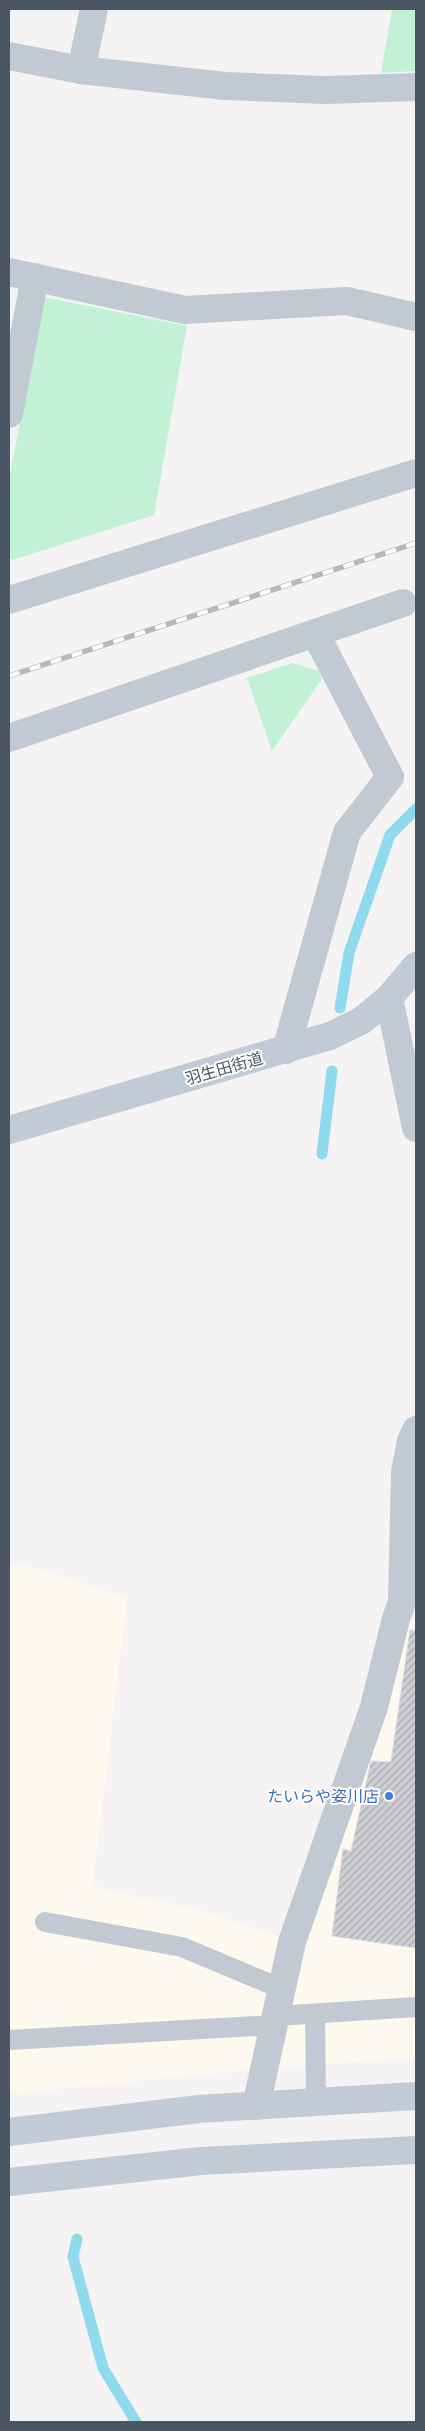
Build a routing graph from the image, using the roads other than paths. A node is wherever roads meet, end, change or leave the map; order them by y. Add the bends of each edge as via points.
1 (94, 9) edge
2 (9, 56) edge
3 (81, 70) junction
4 (416, 87) edge
5 (9, 272) edge
6 (36, 277) junction
7 (416, 317) edge
8 (9, 414) edge
9 (416, 473) edge
10 (9, 600) edge
11 (403, 603) dead end
12 (315, 633) junction
13 (9, 738) edge
14 (416, 966) edge
15 (388, 998) junction
16 (286, 1050) junction
17 (416, 1128) edge
18 (9, 1130) edge
19 (416, 1430) edge
20 (409, 1603) edge
21 (45, 1922) dead end
22 (282, 1989) junction
23 (416, 2007) edge
24 (315, 2014) junction
25 (275, 2020) junction
26 (9, 2040) edge
27 (416, 2096) edge
28 (316, 2101) junction
29 (256, 2106) junction
30 (9, 2132) edge
31 (416, 2150) edge
32 (9, 2182) edge

1 - 3 street
2 - 3 street
3 - 4 street via 225,86 326,90
5 - 6 street
6 - 7 street via 185,310 348,301
6 - 8 street
9 - 10 street
11 - 12 street
12 - 13 street
12 - 16 street via 390,777 347,832
14 - 15 street, 羽生田街道
15 - 16 street, 羽生田街道 via 361,1021 330,1036
15 - 17 street
16 - 18 street, 羽生田街道
19 - 20 street via 405,1472
20 - 22 street via 396,1619 374,1707 292,1942
21 - 22 lane via 182,1947
22 - 25 street
23 - 24 lane
24 - 25 lane
24 - 28 lane
25 - 26 lane
25 - 29 street
27 - 28 street
28 - 29 street
29 - 30 street via 200,2109
31 - 32 street via 201,2161

